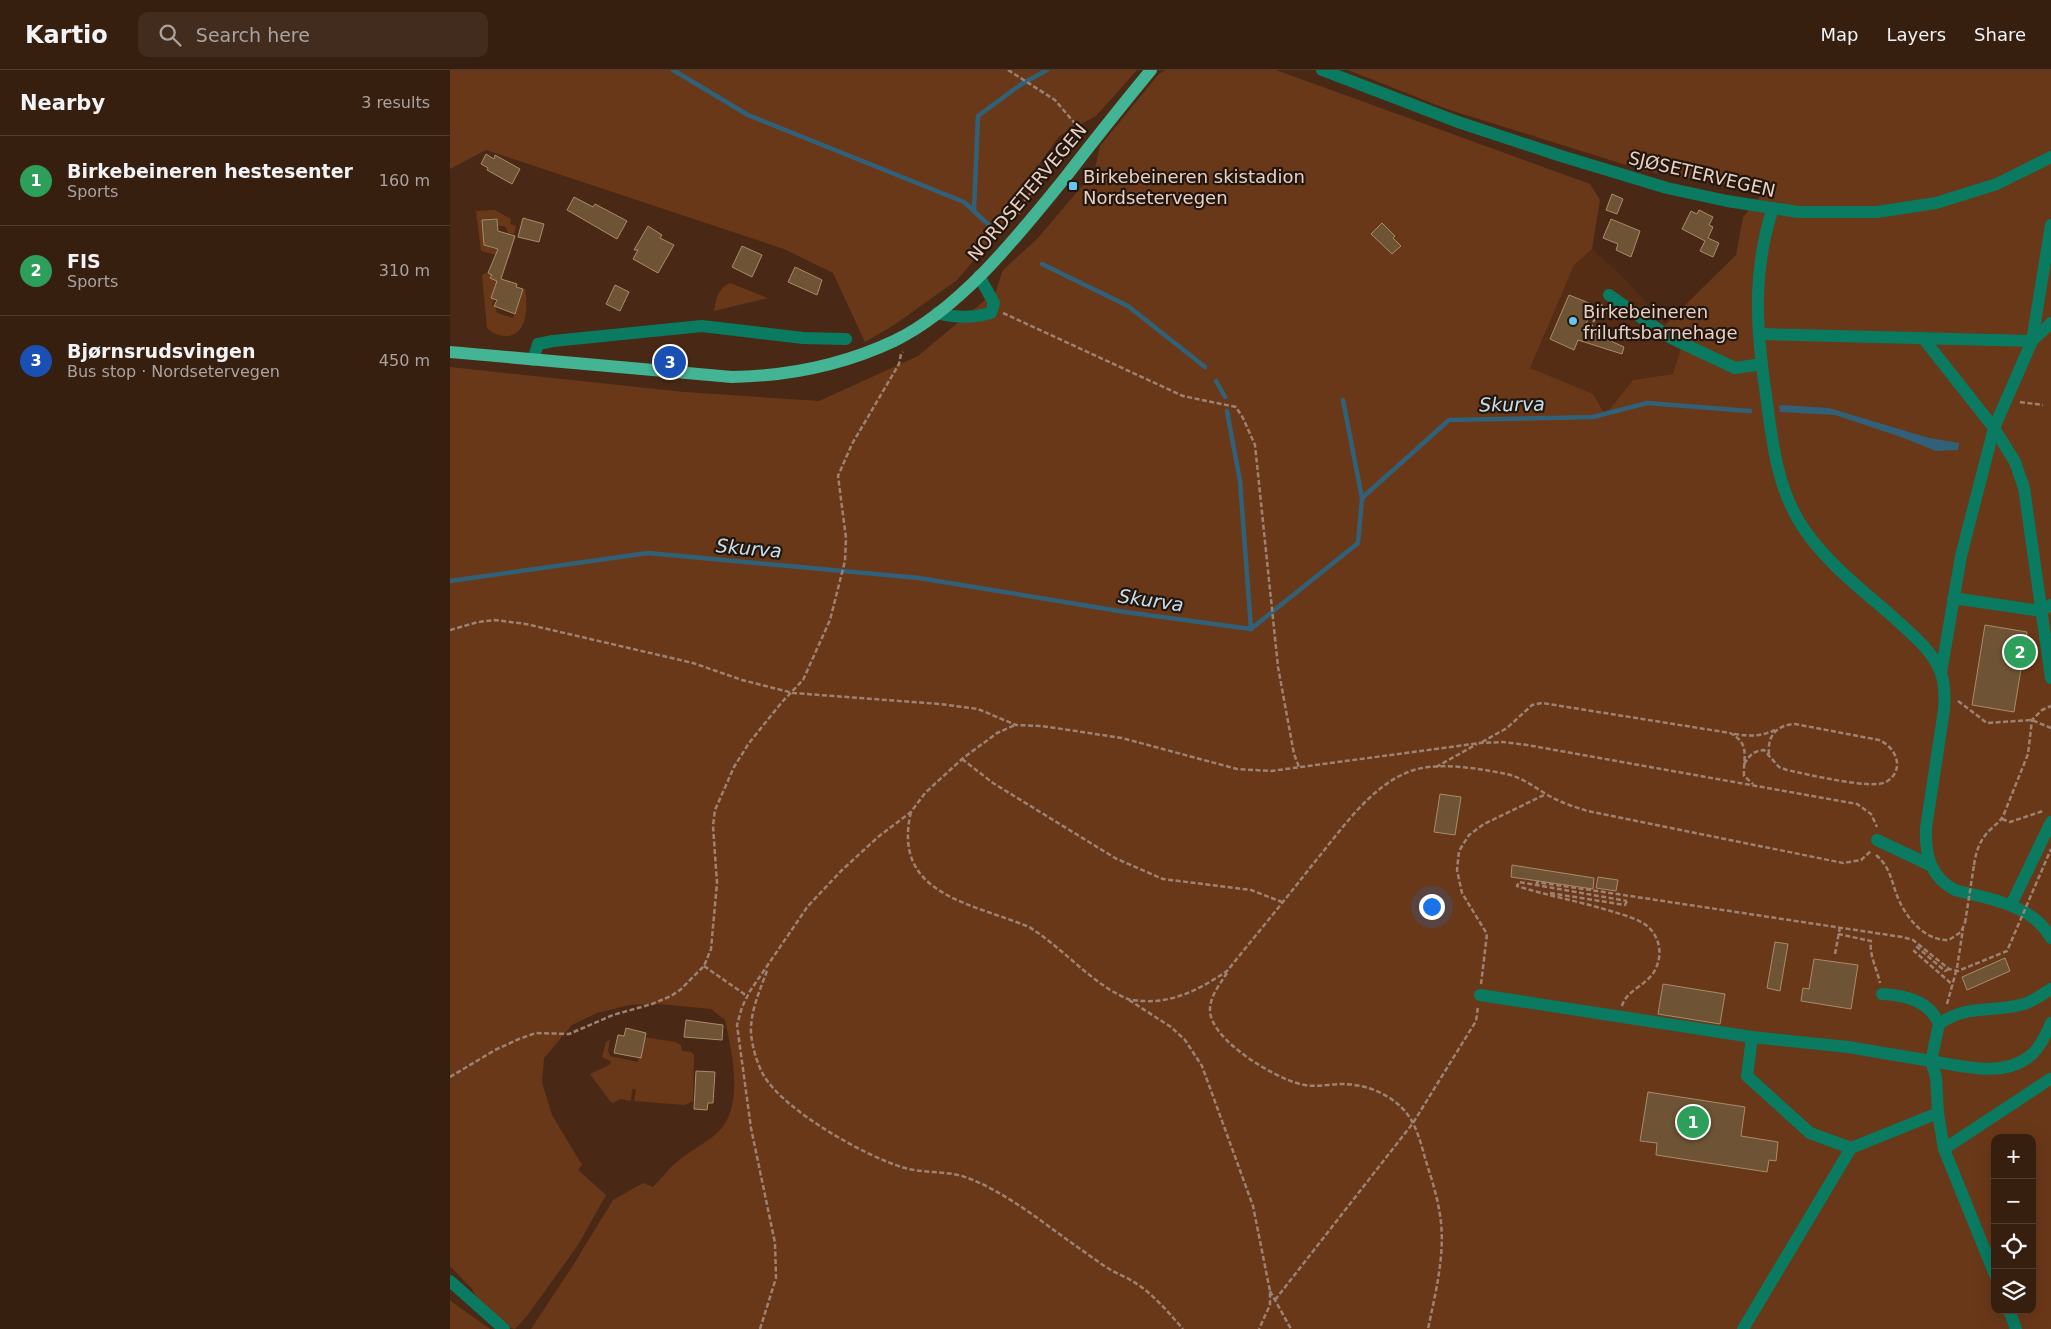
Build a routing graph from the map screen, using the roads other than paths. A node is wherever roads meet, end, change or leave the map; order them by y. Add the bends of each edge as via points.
1 (1151, 70) edge
2 (1322, 70) edge
3 (2051, 156) edge
4 (1772, 208) junction
5 (2051, 225) edge
6 (979, 276) junction
7 (1609, 295) road end
8 (937, 313) junction
9 (2051, 323) edge
10 (1760, 334) junction
11 (1923, 338) junction
12 (846, 339) dead end
13 (2032, 341) junction
14 (450, 352) edge
15 (533, 360) junction
16 (1762, 364) junction
17 (1994, 428) junction
18 (1954, 598) junction
19 (2046, 608) edge
20 (1941, 673) junction
21 (2051, 678) edge
22 (2051, 822) edge
23 (1874, 845) road end
24 (1930, 865) junction
25 (2011, 905) junction
26 (2051, 938) edge
27 (2051, 989) edge
28 (1882, 994) road end
29 (1480, 995) road end
30 (1939, 1024) junction
31 (2051, 1024) edge
32 (1752, 1037) junction
33 (1931, 1060) junction
34 (2050, 1079) dead end
35 (1938, 1113) junction
36 (1851, 1148) junction
37 (1944, 1149) junction
38 (1992, 1269) edge
39 (450, 1281) edge
40 (2010, 1314) edge
41 (504, 1329) edge
42 (1743, 1329) edge
43 (2016, 1329) edge

1 - 6 main road, NORDSETERVEGEN via 1018,234
2 - 4 street, SJØSETERVEGEN via 1458,122 1570,159 1667,188
3 - 4 street, SJØSETERVEGEN via 1997,184 1936,202 1877,212 1798,212
4 - 10 street via 1764,239 1758,293
5 - 13 street
6 - 8 main road, NORDSETERVEGEN
6 - 8 street via 994,303 991,313 951,317
7 - 16 street via 1669,337 1735,368
8 - 15 main road, NORDSETERVEGEN via 895,340 845,360 763,376 692,375
9 - 13 street
10 - 11 street
10 - 16 street
11 - 13 street
11 - 17 street
12 - 15 street via 803,338 702,326 538,344
13 - 17 street
14 - 15 main road, NORDSETERVEGEN
16 - 20 street via 1778,466 1799,522 1844,574 1916,638
17 - 18 street via 1961,556
17 - 19 street via 2015,462 2024,488
18 - 19 street
18 - 20 street
19 - 21 street
20 - 24 street via 1945,691 1944,710 1926,828
22 - 25 street
23 - 24 street
24 - 25 street via 1955,890
25 - 26 street via 2035,918
27 - 30 street via 2025,1004 1969,1010 1950,1016
28 - 30 street via 1911,999 1926,1006 1935,1014
29 - 32 street
30 - 33 street
31 - 33 street via 2030,1056 2009,1067 1981,1069
32 - 33 street
32 - 36 street via 1747,1076 1810,1133
33 - 35 street via 1936,1077
34 - 37 street
35 - 36 street
35 - 37 street
36 - 42 street
37 - 38 street
39 - 41 street
40 - 43 street

